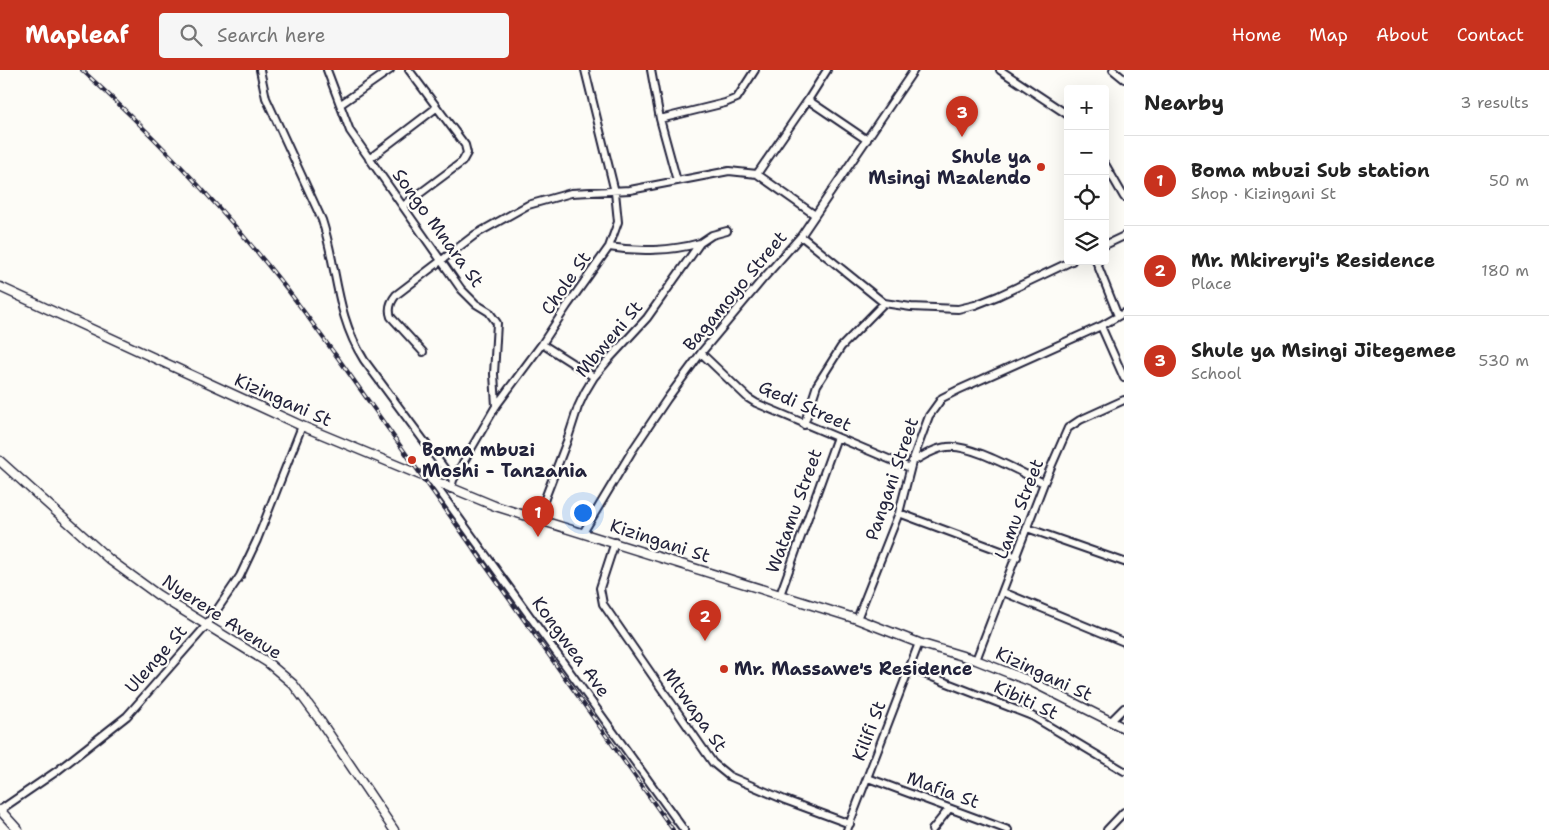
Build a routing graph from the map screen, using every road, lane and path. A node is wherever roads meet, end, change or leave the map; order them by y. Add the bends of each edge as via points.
1 (260, 70) edge
2 (327, 70) edge
3 (390, 70) edge
4 (409, 70) edge
5 (585, 70) edge
6 (652, 70) edge
7 (755, 70) edge
8 (827, 70) edge
9 (914, 70) edge
10 (1000, 70) edge
11 (1113, 70) edge
12 (1124, 79) edge
13 (808, 100) junction
14 (341, 104) junction
15 (436, 108) junction
16 (1064, 112) edge
17 (660, 119) junction
18 (867, 140) junction
19 (369, 159) junction
20 (1109, 171) edge
21 (757, 174) junction
22 (677, 181) junction
23 (615, 192) junction
24 (1124, 197) edge
25 (403, 206) junction
26 (815, 215) junction
27 (727, 231) dead end
28 (801, 236) junction
29 (1124, 236) edge
30 (700, 243) junction
31 (1109, 243) edge
32 (609, 247) junction
33 (440, 259) junction
34 (1064, 265) edge
35 (1098, 265) edge
36 (0, 287) edge
37 (884, 303) junction
38 (1121, 314) edge
39 (1101, 326) junction
40 (542, 344) junction
41 (423, 352) dead end
42 (701, 353) junction
43 (594, 377) junction
44 (1124, 378) edge
45 (1124, 400) edge
46 (496, 406) junction
47 (804, 425) junction
48 (302, 426) junction
49 (837, 437) junction
50 (0, 461) edge
51 (911, 465) junction
52 (453, 480) junction
53 (433, 482) junction
54 (1044, 483) junction
55 (450, 489) junction
56 (899, 512) junction
57 (536, 519) junction
58 (1027, 528) junction
59 (583, 533) junction
60 (614, 542) junction
61 (1016, 556) junction
62 (1124, 562) edge
63 (1003, 592) junction
64 (780, 595) junction
65 (857, 619) junction
66 (206, 626) junction
67 (919, 642) junction
68 (1124, 642) edge
69 (976, 660) junction
70 (909, 668) junction
71 (1124, 708) edge
72 (1110, 722) junction
73 (1124, 728) edge
74 (1124, 771) edge
75 (868, 778) junction
76 (949, 809) junction
77 (0, 810) edge
78 (1124, 812) edge
79 (848, 827) edge
80 (18, 830) edge
81 (394, 830) edge
82 (684, 830) edge
83 (932, 830) edge
84 (1008, 830) edge
85 (1107, 830) edge

1 - 52 street via 266,98 322,220 337,290 353,343
2 - 14 street, Songo Mnara St
3 - 14 street
4 - 15 street
5 - 23 street, Chole St
6 - 17 street
7 - 17 street via 737,98 725,104
8 - 13 street
9 - 18 street, Bagamoyo Street
10 - 16 street
11 - 12 street
13 - 18 street
13 - 21 street
14 - 19 street, Songo Mnara St via 350,131
15 - 19 street
15 - 25 street via 465,145 467,153 462,162
17 - 22 street
18 - 26 street, Bagamoyo Street
19 - 25 street, Songo Mnara St
20 - 24 street
21 - 22 street via 729,171
21 - 26 street
22 - 23 street
23 - 32 street, Chole St via 618,222
23 - 33 street via 570,193 528,205
25 - 33 street, Songo Mnara St
26 - 28 street, Bagamoyo Street
27 - 30 street, Mbweni St
28 - 37 street
28 - 42 street, Bagamoyo Street
29 - 31 street
30 - 32 street via 659,249 621,250
30 - 43 street, Mbweni St via 648,318
32 - 40 street, Chole St
33 - 41 street via 396,294 389,312
33 - 46 street, Songo Mnara St via 461,289 497,322
34 - 37 street via 975,305 949,309
35 - 38 street
36 - 48 street, Kizingani St
37 - 47 street via 841,348 817,385
38 - 39 street, Pangani Street
39 - 44 street
39 - 51 street, Pangani Street via 942,398 929,416
40 - 43 street
40 - 46 street, Chole St
42 - 47 street, Gedi Street via 748,398
42 - 59 street, Bagamoyo Street via 632,451
43 - 57 street, Mbweni St via 578,407
45 - 54 street, Lamu Street via 1068,428
46 - 52 street, Chole St
47 - 49 street, Gedi Street
48 - 53 street, Kizingani St
48 - 66 street, Ulenge St via 240,576
49 - 51 street, Gedi Street
49 - 64 street, Watamu Street
50 - 66 street, Nyerere Avenue via 110,560
51 - 54 street via 940,448 958,446
51 - 56 street, Pangani Street
52 - 55 street, Chole St
53 - 55 street, Kizingani St
53 - 82 street, Kongwea Ave
54 - 58 street, Lamu Street
55 - 57 street, Kizingani St
56 - 61 street
56 - 65 street, Pangani Street
57 - 59 street, Kizingani St
58 - 61 street, Lamu Street
58 - 62 street
59 - 60 street, Kizingani St
60 - 64 street, Kizingani St
60 - 79 street, Mtwapa St via 600,588 603,604 713,763 729,776
61 - 63 street, Lamu Street
63 - 68 street
63 - 69 street, Lamu Street
64 - 65 street, Kizingani St
65 - 67 street, Kizingani St
66 - 77 street, Ulenge St via 127,716 57,771
66 - 81 street, Nyerere Avenue via 267,662 293,684
67 - 69 street, Kizingani St
67 - 70 street, Kilifi St
69 - 72 street, Kizingani St via 1032,682
70 - 74 street, Kibiti St via 1032,716
70 - 75 street, Kilifi St
71 - 72 street
72 - 73 street, Kizingani St
75 - 76 street, Mafia St
75 - 79 street, Kilifi St
76 - 83 street
76 - 84 street, Mafia St
77 - 80 street
78 - 85 street

